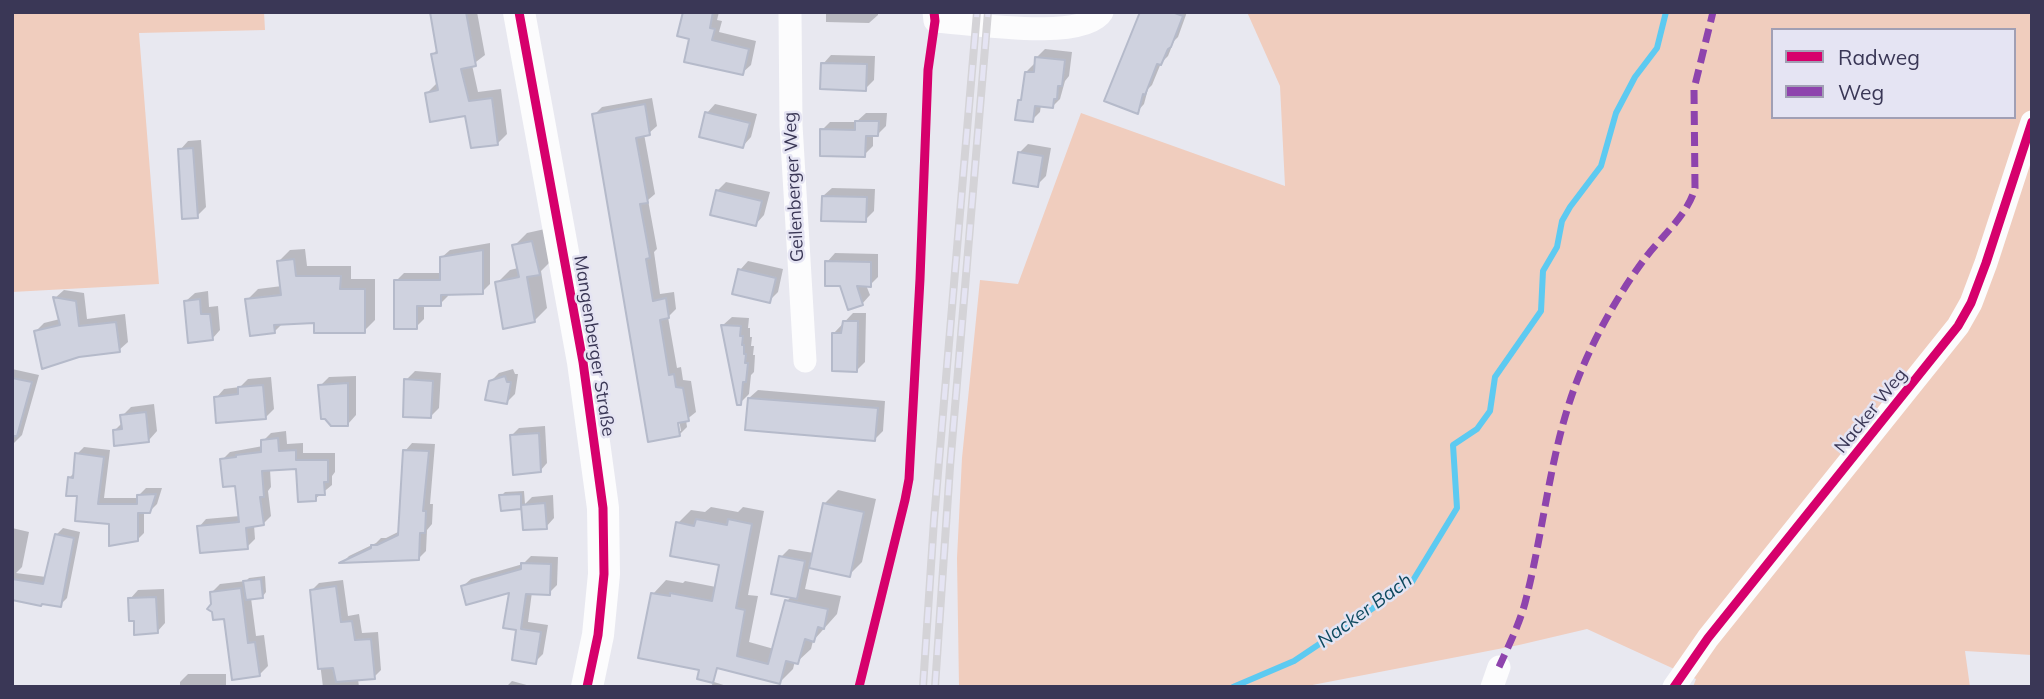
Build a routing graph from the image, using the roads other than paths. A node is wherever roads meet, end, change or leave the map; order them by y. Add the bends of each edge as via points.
1 (519, 12) edge
2 (790, 12) edge
3 (1102, 12) edge
4 (941, 19) edge
5 (2032, 122) edge
6 (805, 361) dead end
7 (587, 687) edge
8 (1674, 687) edge

1 - 7 main road, Mangenberger Straße via 583,362 603,508 604,574
2 - 6 street, Geilenberger Weg via 790,125
3 - 4 street via 1098,19 1070,28
5 - 8 street, Nacker Weg via 1986,263 1958,326 1708,638

